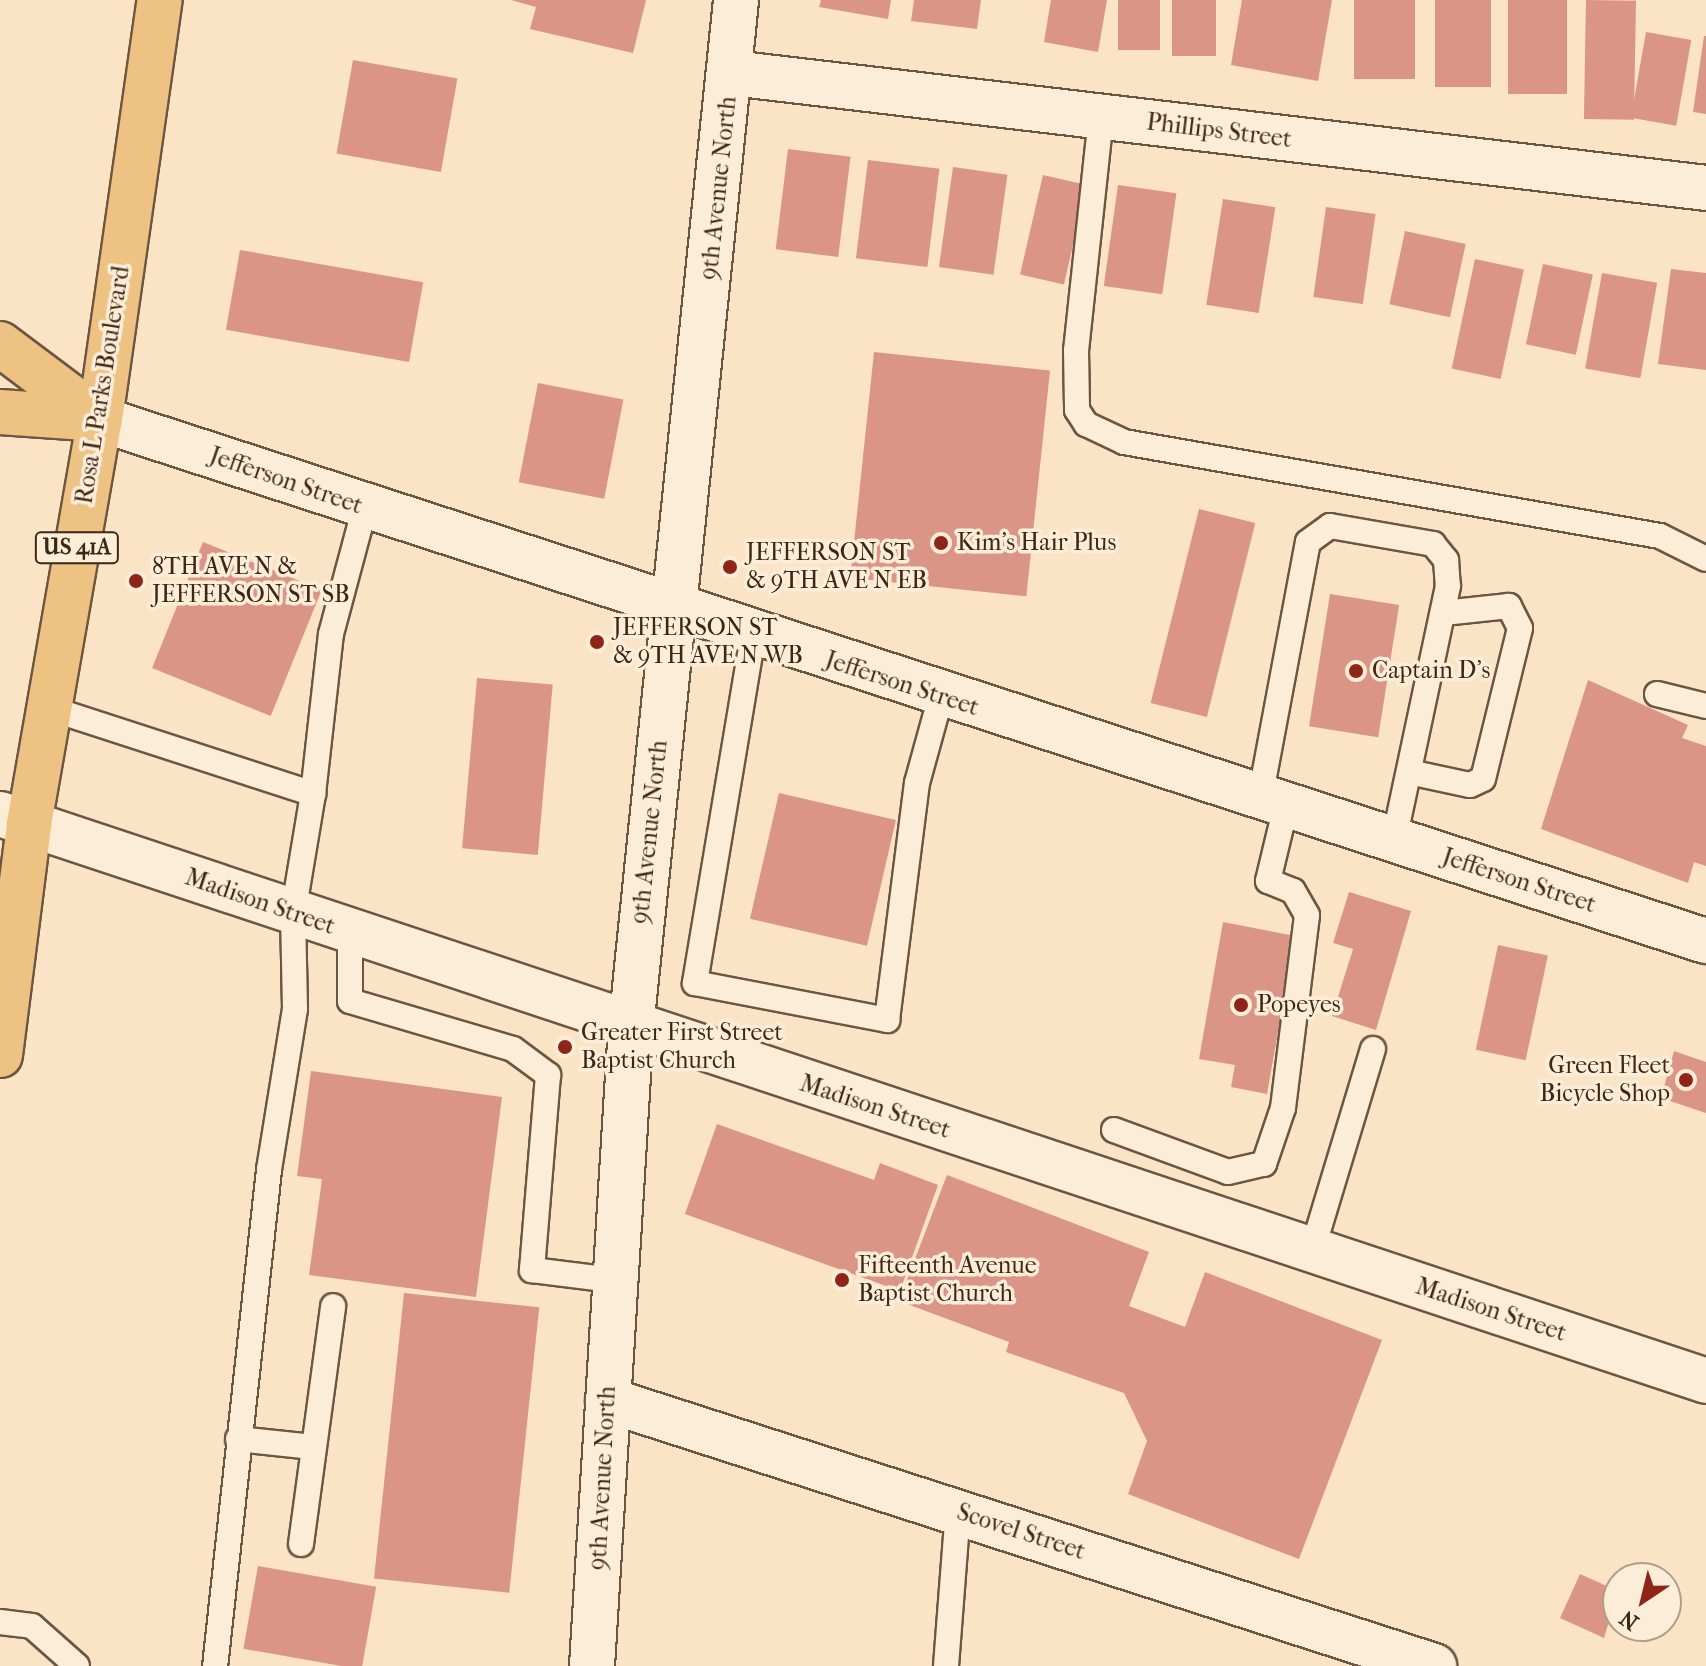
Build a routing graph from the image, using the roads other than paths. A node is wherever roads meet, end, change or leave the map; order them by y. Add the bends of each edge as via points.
1 (160, 0) edge
2 (736, 0) edge
3 (732, 73) junction
4 (1101, 117) junction
5 (1706, 188) edge
6 (0, 344) edge
7 (0, 412) edge
8 (100, 419) junction
9 (365, 507) junction
10 (1706, 559) edge
11 (672, 610) junction
12 (1443, 613) junction
13 (753, 636) junction
14 (1657, 694) dead end
15 (941, 696) junction
16 (1706, 706) edge
17 (49, 708) junction
18 (1409, 772) junction
19 (313, 794) junction
20 (1273, 802) junction
21 (14, 819) edge
22 (1394, 841) junction
23 (293, 913) junction
24 (350, 933) junction
25 (1706, 941) edge
26 (631, 1027) junction
27 (1373, 1049) dead end
28 (0, 1055) edge
29 (1114, 1130) dead end
30 (1312, 1251) junction
31 (612, 1280) junction
32 (333, 1306) dead end
33 (1706, 1381) edge
34 (608, 1400) junction
35 (238, 1439) junction
36 (313, 1447) junction
37 (958, 1511) junction
38 (301, 1544) dead end
39 (0, 1622) edge
40 (77, 1666) edge
41 (215, 1666) edge
42 (592, 1666) edge
43 (946, 1666) edge
44 (1434, 1666) edge

1 - 8 main road, Rosa L Parks Boulevard / US 41A
2 - 3 street, 9th Avenue North
3 - 4 street, Phillips Street
3 - 11 street, 9th Avenue North
4 - 5 street, Phillips Street
4 - 10 lane via 1076,350 1077,410 1086,424 1124,442 1660,536
6 - 8 main road, Jefferson Street
7 - 8 main road, Jefferson Street
8 - 9 street, Jefferson Street
8 - 17 main road, Rosa L Parks Boulevard / US 41A
9 - 11 street, Jefferson Street
9 - 19 lane via 331,634
11 - 13 street, Jefferson Street
11 - 26 street, 9th Avenue North
12 - 18 lane
12 - 18 lane via 1509,606 1520,628 1483,779 1470,785
12 - 20 lane via 1449,570 1433,544 1319,530 1302,557
13 - 15 street, Jefferson Street
13 - 15 lane via 695,983 887,1020 917,783
14 - 16 lane
15 - 20 street, Jefferson Street
17 - 19 lane
17 - 21 main road, Rosa L Parks Boulevard / US 41A
18 - 22 lane
19 - 23 lane
20 - 22 street, Jefferson Street
20 - 29 lane via 1268,881 1293,891 1307,915 1283,1108 1264,1164 1228,1172
21 - 23 street, Madison Street
21 - 28 main road, Rosa L Parks Boulevard / US 41A
22 - 25 street, Jefferson Street
23 - 24 street, Madison Street
23 - 35 lane via 295,1009
24 - 26 street, Madison Street
24 - 31 lane via 350,1001 513,1049 548,1075 532,1270
26 - 30 street, Madison Street
26 - 31 street, 9th Avenue North
27 - 30 lane
30 - 33 street, Madison Street
31 - 34 street, 9th Avenue North
32 - 36 lane
34 - 37 street, Scovel Street
34 - 42 street, 9th Avenue North
35 - 36 lane
35 - 41 lane
36 - 38 lane
37 - 43 lane
37 - 44 street, Scovel Street
39 - 40 lane via 32,1626

